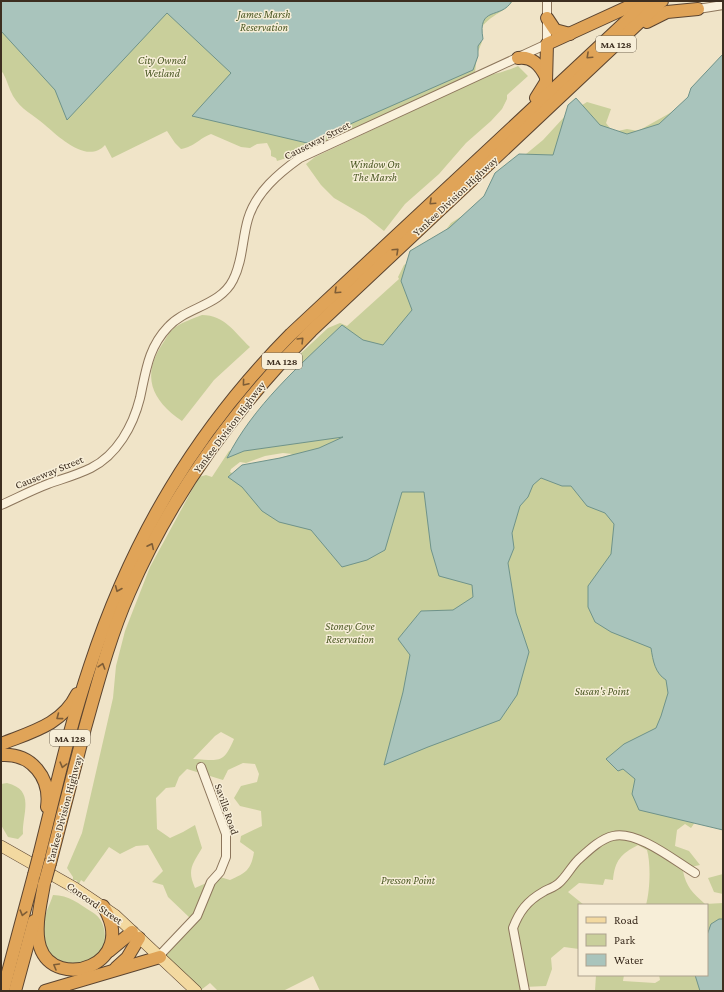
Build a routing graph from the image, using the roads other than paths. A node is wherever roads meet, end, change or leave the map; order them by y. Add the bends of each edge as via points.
1 (548, 1) edge
2 (641, 1) edge
3 (648, 1) edge
4 (662, 1) edge
5 (694, 5) edge
6 (723, 5) edge
7 (548, 18) junction
8 (570, 34) junction
9 (547, 44) junction
10 (518, 58) junction
11 (546, 77) junction
12 (570, 87) junction
13 (469, 168) junction
14 (1, 505) edge
15 (106, 620) junction
16 (1, 744) edge
17 (1, 755) edge
18 (201, 767) dead end
19 (1, 846) edge
20 (39, 856) junction
21 (695, 873) dead end
22 (45, 882) junction
23 (103, 906) junction
24 (136, 935) junction
25 (108, 953) junction
26 (159, 957) junction
27 (111, 971) junction
28 (2, 991) edge
29 (15, 991) edge
30 (45, 991) edge
31 (196, 991) edge
32 (525, 991) edge

1 - 7 street
2 - 8 highway
3 -> 13 highway, Yankee Division Highway / MA 128
4 - 12 highway, Yankee Division Highway / MA 128
5 - 6 street
5 - 12 highway via 654,17
7 - 8 highway via 555,30
7 - 9 street
8 - 9 highway
9 - 10 street, Causeway Street
9 - 11 highway
10 - 11 highway via 536,62
10 - 14 street, Causeway Street via 300,158 275,177 248,219 238,268 228,288 207,304 176,319 152,348 137,405 122,441 90,468
11 - 13 highway via 543,89 536,99
22 -> 12 highway, Yankee Division Highway / MA 128, bridge via 98,679 118,621 155,538 197,466 236,413 294,348
13 -> 15 highway, Yankee Division Highway / MA 128 via 291,334 231,400 193,452 153,518 128,566
15 -> 16 highway via 78,693 66,712 50,724
15 -> 20 highway, Yankee Division Highway / MA 128 via 84,686
17 - 20 highway via 15,756 27,761 38,770 46,782 48,801
18 - 26 street, Saville Road via 226,834 226,857 220,872 211,882 197,916
19 - 23 main road, Concord Street
20 -> 28 highway, Yankee Division Highway / MA 128, bridge
21 - 32 street via 634,838 614,835 605,839 578,860 559,883 532,898 516,920 513,928
25 -> 22 highway via 94,966 79,972 62,970 47,961 38,939
22 - 29 highway, Yankee Division Highway / MA 128
23 - 24 main road, Concord Street
23 - 25 highway via 112,924 112,942
24 - 25 highway
24 - 26 main road, Concord Street
24 - 27 highway via 127,958
26 - 27 highway
26 - 31 main road, Concord Street
27 - 30 highway

